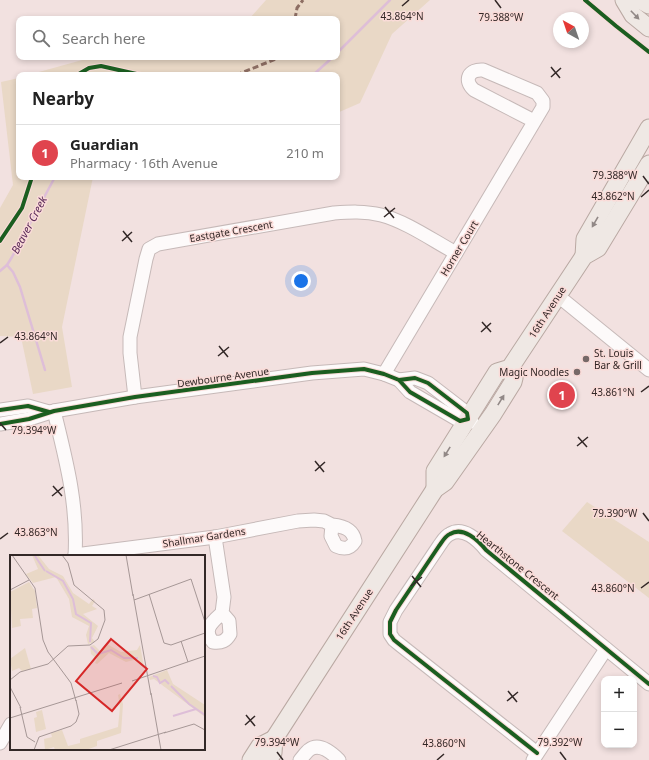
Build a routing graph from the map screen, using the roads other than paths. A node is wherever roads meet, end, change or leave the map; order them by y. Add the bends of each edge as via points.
1 (624, 0) edge
2 (640, 0) edge
3 (649, 5) edge
4 (649, 28) edge
5 (534, 122) junction
6 (649, 128) edge
7 (649, 164) edge
8 (456, 253) junction
9 (584, 256) junction
10 (557, 295) junction
11 (510, 368) junction
12 (649, 370) edge
13 (384, 374) junction
14 (136, 397) junction
15 (0, 410) edge
16 (51, 411) junction
17 (468, 419) junction
18 (0, 424) edge
19 (482, 430) junction
20 (435, 489) junction
21 (332, 525) dead end
22 (215, 537) junction
23 (75, 555) edge
24 (222, 613) dead end
25 (606, 649) junction
26 (649, 684) edge
27 (10, 726) edge
28 (274, 738) junction
29 (0, 743) edge
30 (535, 757) edge
31 (251, 760) edge
32 (268, 760) edge
33 (300, 760) edge
34 (339, 760) edge

1 -> 4 main road via 633,15
2 - 3 main road
5 - 5 street, Horner Court via 543,106 543,101 537,93 483,70 477,69 472,72 469,76 469,86
5 - 8 street, Horner Court
6 -> 9 main road, 16th Avenue via 585,239
7 - 9 main road, 16th Avenue via 598,248
8 - 13 street, Horner Court
8 - 14 street, Eastgate Crescent via 398,222 381,215 359,212 334,213 158,244 150,249 146,259 130,337
9 - 10 main road, 16th Avenue
10 - 11 main road, 16th Avenue
10 - 12 street
11 - 17 main road, 16th Avenue via 498,372
19 -> 11 main road, 16th Avenue via 514,380
13 - 14 street, Dewbourne Avenue via 364,369 334,370
13 - 17 street, Dewbourne Avenue via 399,380 410,392 460,422
14 - 16 street, Dewbourne Avenue
15 - 16 street, Dewbourne Avenue via 28,406
16 - 18 street, Dewbourne Avenue via 29,419
16 - 23 street via 74,499
17 - 19 street, Dewbourne Avenue
17 -> 20 main road, 16th Avenue via 435,471
19 - 20 main road, 16th Avenue via 445,482
20 - 28 main road, 16th Avenue
21 - 22 street, Shallmar Gardens via 324,521 298,521
22 - 23 street, Shallmar Gardens
22 - 24 street via 224,597
25 - 26 street, Hearthstone Crescent
25 - 30 street
25 - 30 street, Hearthstone Crescent via 486,550 478,540 461,532 451,533 446,537 396,610 390,622 390,634 394,640
27 - 29 street
28 - 31 main road, 16th Avenue via 260,746
28 - 32 main road, 16th Avenue via 273,753
33 - 34 street via 310,749 319,747

